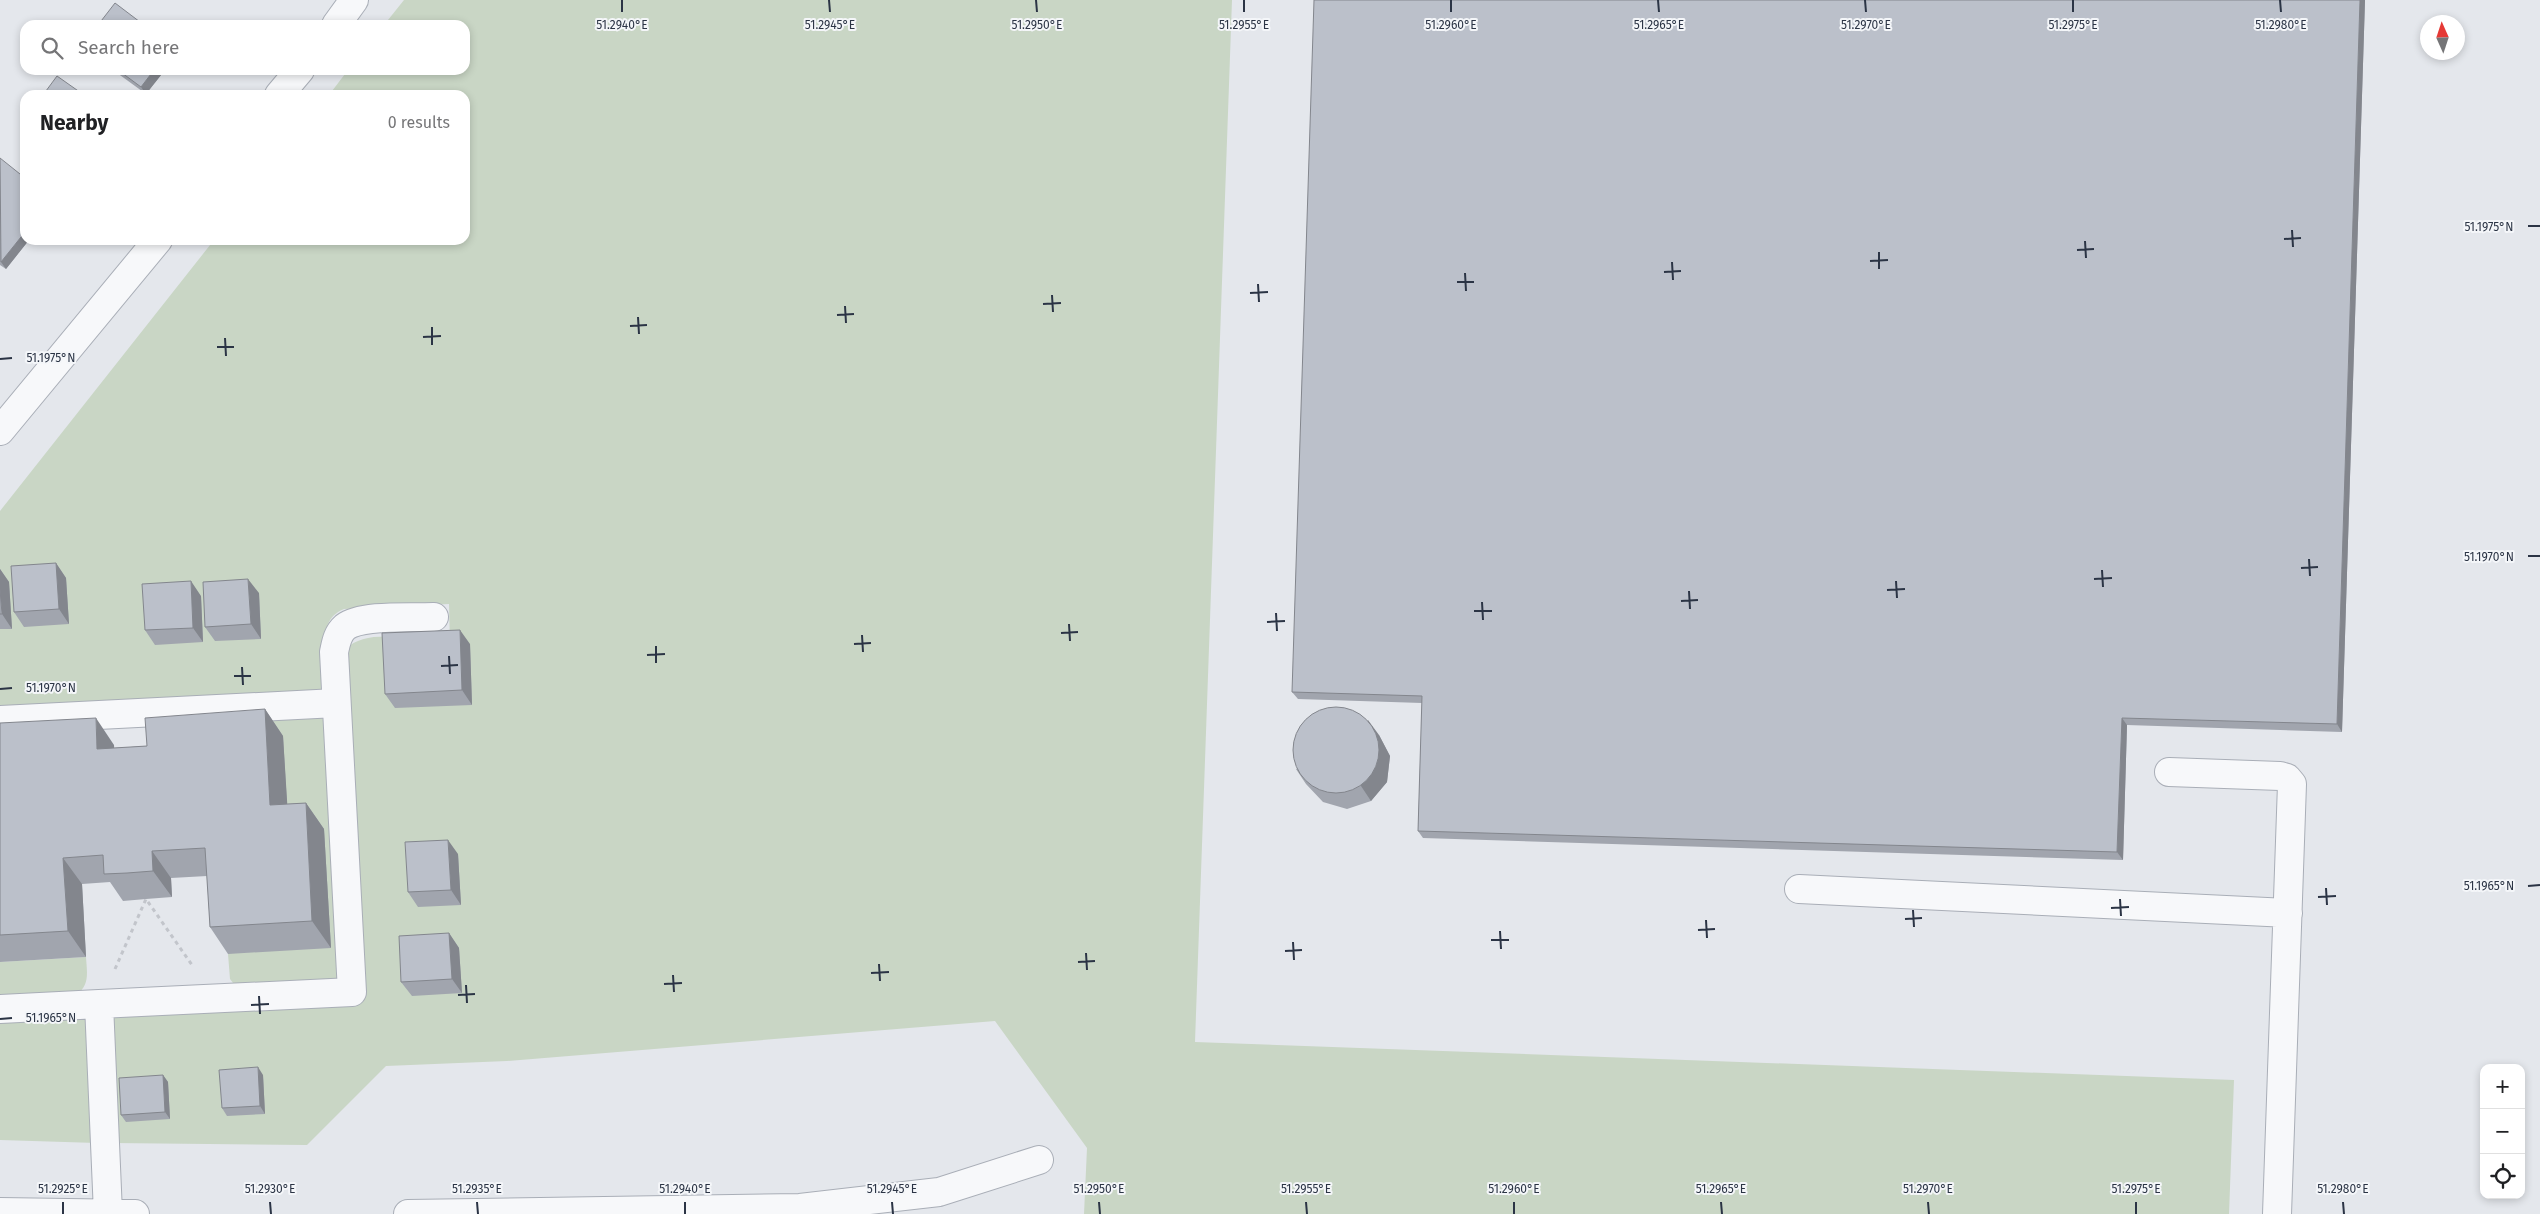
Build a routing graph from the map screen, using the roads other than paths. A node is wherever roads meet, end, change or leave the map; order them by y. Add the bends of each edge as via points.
1 (354, 0) edge
2 (340, 20) edge
3 (296, 75) edge
4 (283, 90) edge
5 (154, 245) edge
6 (0, 431) edge
7 (434, 617) dead end
8 (336, 703) junction
9 (0, 720) edge
10 (2169, 772) dead end
11 (1799, 889) dead end
12 (2288, 913) junction
13 (99, 1004) junction
14 (0, 1009) edge
15 (1039, 1160) dead end
16 (0, 1212) edge
17 (108, 1214) edge
18 (135, 1214) edge
19 (408, 1214) edge
20 (2277, 1214) edge

1 - 2 street
3 - 4 street
5 - 6 street
7 - 8 street via 374,619 345,627 338,636 334,652
8 - 9 street
8 - 13 street via 352,992
10 - 12 street via 2287,778 2292,784
11 - 12 street
12 - 20 street
13 - 14 street
13 - 17 street
15 - 19 street via 939,1192 800,1208
16 - 17 street
17 - 18 street

